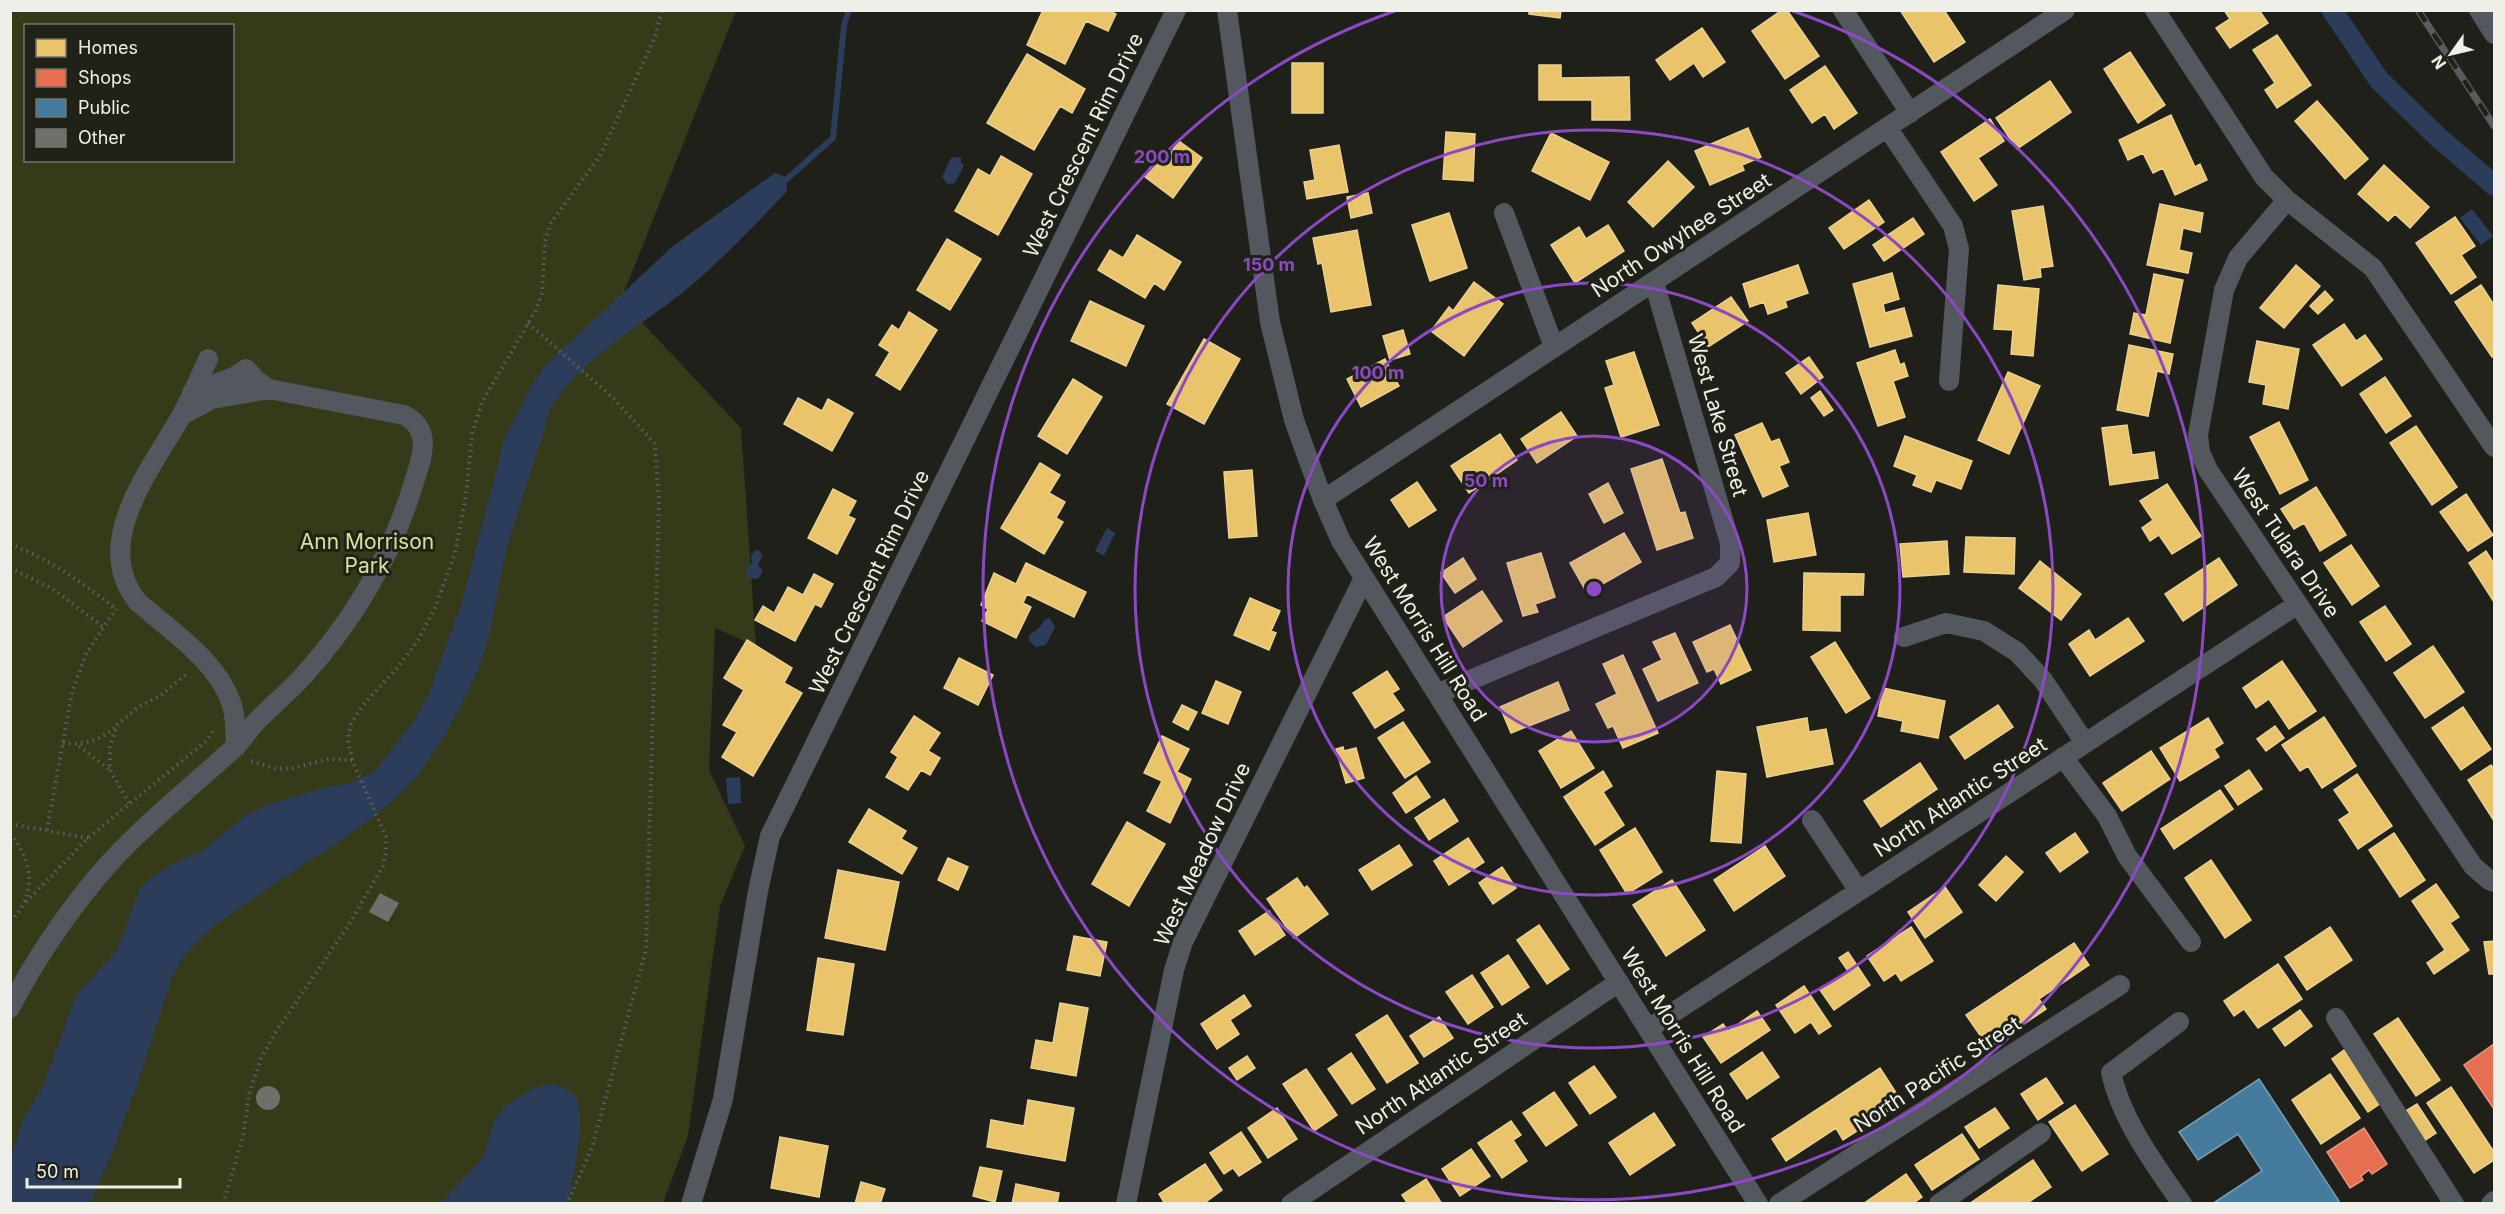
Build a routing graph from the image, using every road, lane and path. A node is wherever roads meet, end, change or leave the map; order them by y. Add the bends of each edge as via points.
1 (662, 10) edge
2 (1176, 10) edge
3 (1227, 10) edge
4 (1843, 10) edge
5 (2065, 10) edge
6 (2154, 10) edge
7 (2478, 10) edge
8 (2494, 34) edge
9 (1910, 112) junction
10 (1887, 127) junction
11 (2286, 200) junction
12 (1504, 213) dead end
13 (1654, 282) junction
14 (528, 323) junction
15 (1554, 347) junction
16 (223, 381) junction
17 (1949, 381) dead end
18 (269, 389) junction
19 (192, 393) junction
20 (182, 415) junction
21 (2494, 447) edge
22 (1323, 500) junction
23 (10, 544) edge
24 (10, 568) edge
25 (1364, 578) junction
26 (2298, 604) junction
27 (116, 609) junction
28 (124, 616) dead end
29 (103, 627) junction
30 (1904, 637) dead end
31 (194, 677) dead end
32 (1437, 694) junction
33 (218, 721) dead end
34 (117, 725) junction
35 (63, 743) junction
36 (2085, 743) junction
37 (78, 745) junction
38 (236, 747) junction
39 (2063, 758) junction
40 (352, 760) junction
41 (251, 761) dead end
42 (110, 770) junction
43 (129, 803) junction
44 (1812, 820) dead end
45 (10, 824) edge
46 (47, 830) junction
47 (10, 834) edge
48 (88, 838) junction
49 (2494, 882) edge
50 (1859, 891) junction
51 (26, 902) junction
52 (10, 922) edge
53 (2191, 942) dead end
54 (1618, 982) junction
55 (2120, 985) dead end
56 (10, 1008) edge
57 (2336, 1018) dead end
58 (2179, 1022) dead end
59 (1648, 1029) junction
60 (2041, 1133) dead end
61 (223, 1203) edge
62 (567, 1203) edge
63 (691, 1203) edge
64 (1126, 1203) edge
65 (1291, 1203) edge
66 (1758, 1203) edge
67 (1779, 1203) edge
68 (1939, 1203) edge
69 (2182, 1203) edge
70 (2454, 1203) edge

1 - 14 path via 655,38 602,154 551,223 545,242 542,293
2 - 63 street, West Crescent Rim Drive via 770,836 723,1099
3 - 22 street, West Morris Hill Road via 1270,322 1294,420
4 - 9 street
5 - 9 street, North Owyhee Street
6 - 11 street via 2264,177
7 - 8 street
9 - 10 street, North Owyhee Street
10 - 13 street, North Owyhee Street
10 - 17 street via 1953,226 1959,249
11 - 21 street via 2373,268
11 - 26 street, West Tulara Drive via 2238,258 2224,290 2198,435 2208,470
12 - 15 street
13 - 15 street, North Owyhee Street
13 - 32 street, West Lake Street via 1730,543 1730,563 1716,578
14 - 40 path via 482,402 472,434 455,553 435,608 417,642 351,724 348,740
14 - 62 path via 614,399 655,444 659,502 646,950 592,1148
15 - 22 street, North Owyhee Street
16 - 18 street via 246,369
16 - 19 street
16 - 19 street via 208,359
18 - 20 street via 212,399
18 - 38 street via 404,415 415,420 422,432 423,454 405,512 380,569 305,675
19 - 20 street
20 - 38 street via 131,502 122,531 122,570 129,591 138,602 220,679 232,706
22 - 25 street, West Morris Hill Road via 1341,541
23 - 27 path via 72,574
24 - 29 path via 52,589
25 - 32 street, West Morris Hill Road
25 - 64 street, West Meadow Drive via 1184,942 1174,970
26 - 36 street, North Atlantic Street
26 - 49 street, West Tulara Drive via 2473,866
27 - 28 path
27 - 29 path
29 - 35 path via 86,654 72,692
30 - 36 street via 1946,624 1984,631 2017,652 2043,680
31 - 34 path via 188,671 168,690
32 - 54 street, West Morris Hill Road
33 - 43 path via 205,742
34 - 37 path via 106,735
34 - 42 path via 110,747
35 - 37 path
35 - 46 path
36 - 39 street, North Atlantic Street
37 - 42 path
38 - 56 street via 142,829 98,876 57,929
39 - 50 street, North Atlantic Street
39 - 53 street via 2107,816 2127,856
40 - 41 path via 329,759 276,769
40 - 61 path via 386,837 383,866 261,1059
42 - 43 path
43 - 48 path
44 - 50 street
45 - 46 path
46 - 48 path
47 - 51 path via 28,866
48 - 51 path
50 - 59 street, North Atlantic Street
51 - 52 path
54 - 59 street, West Morris Hill Road
54 - 65 street, North Atlantic Street
55 - 67 street, North Pacific Street
57 - 70 street
58 - 69 street via 2111,1073 2131,1125
59 - 66 street, West Morris Hill Road
60 - 68 street

